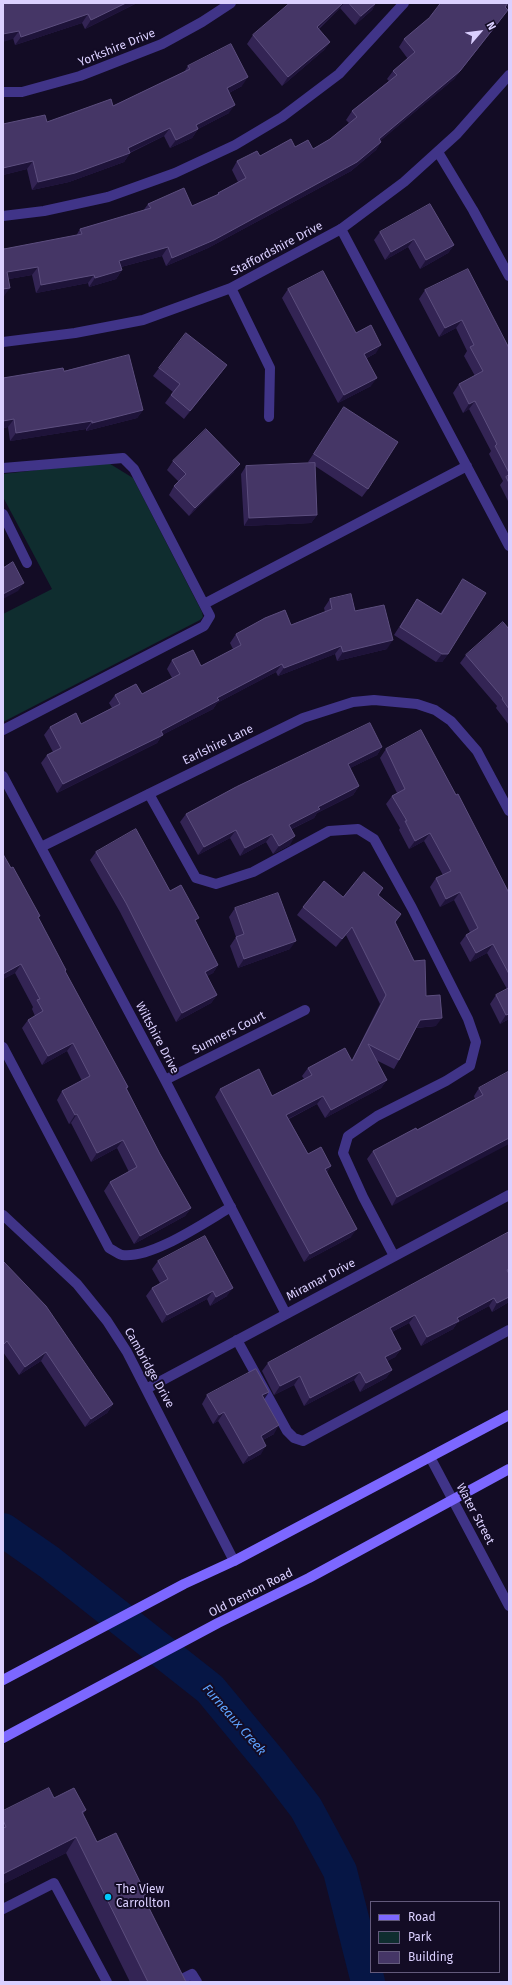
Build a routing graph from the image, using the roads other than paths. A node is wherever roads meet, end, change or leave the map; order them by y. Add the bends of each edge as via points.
1 (231, 3) edge
2 (404, 3) edge
3 (509, 76) edge
4 (3, 92) edge
5 (438, 152) junction
6 (3, 216) edge
7 (341, 229) junction
8 (509, 276) edge
9 (231, 288) junction
10 (3, 342) edge
11 (269, 417) dead end
12 (467, 466) junction
13 (3, 468) edge
14 (3, 514) edge
15 (509, 546) edge
16 (27, 562) dead end
17 (204, 604) junction
18 (3, 730) edge
19 (3, 776) edge
20 (149, 794) junction
21 (509, 811) edge
22 (41, 847) junction
23 (306, 1010) dead end
24 (3, 1047) edge
25 (165, 1080) junction
26 (509, 1195) edge
27 (231, 1207) junction
28 (3, 1215) edge
29 (394, 1256) junction
30 (286, 1314) junction
31 (509, 1330) edge
32 (237, 1340) junction
33 (146, 1388) junction
34 (509, 1414) edge
35 (430, 1457) junction
36 (509, 1469) edge
37 (453, 1500) junction
38 (234, 1560) junction
39 (509, 1606) edge
40 (3, 1680) edge
41 (4, 1738) edge
42 (3, 1909) edge
43 (107, 1982) edge
44 (176, 1982) edge
45 (197, 1982) edge

1 - 4 street, Yorkshire Drive via 162,44 80,76 22,92
2 - 6 street via 339,74 282,117 235,145 108,198
3 - 5 street, Staffordshire Drive
5 - 7 street, Staffordshire Drive via 404,182
5 - 8 street
7 - 9 street, Staffordshire Drive
7 - 12 street
9 - 10 street, Staffordshire Drive via 143,320 75,333
9 - 11 street via 270,368
12 - 15 street
12 - 17 street
13 - 17 street via 123,458 134,469
14 - 16 street
17 - 18 street via 210,616 204,626
19 - 22 street, Wiltshire Drive
20 - 21 street, Earlshire Lane via 303,718 353,702 374,700 417,704 435,710 451,722 477,751
20 - 22 street, Earlshire Lane
20 - 29 street via 196,878 216,884 253,872 329,831 358,829 374,839 397,881 468,1019 476,1042 470,1066 446,1082 377,1116 348,1136 343,1153
22 - 25 street, Wiltshire Drive
23 - 25 street, Sumners Court
24 - 27 street via 109,1248 122,1254 142,1254 178,1238
25 - 27 street, Wiltshire Drive
26 - 29 street, Miramar Drive
27 - 30 street, Wiltshire Drive
28 - 33 street, Cambridge Drive via 77,1284 107,1321
29 - 30 street, Miramar Drive
30 - 32 street, Miramar Drive
31 - 32 street via 303,1441 294,1438 287,1431
32 - 33 street, Miramar Drive
33 - 38 street, Cambridge Drive
34 - 35 main road
35 - 37 street, Water Street
35 - 38 main road
36 - 37 main road, Old Denton Road
37 - 39 street, Water Street
37 - 41 main road, Old Denton Road
38 - 40 main road
42 - 43 street via 54,1883
44 - 45 street via 192,1974

